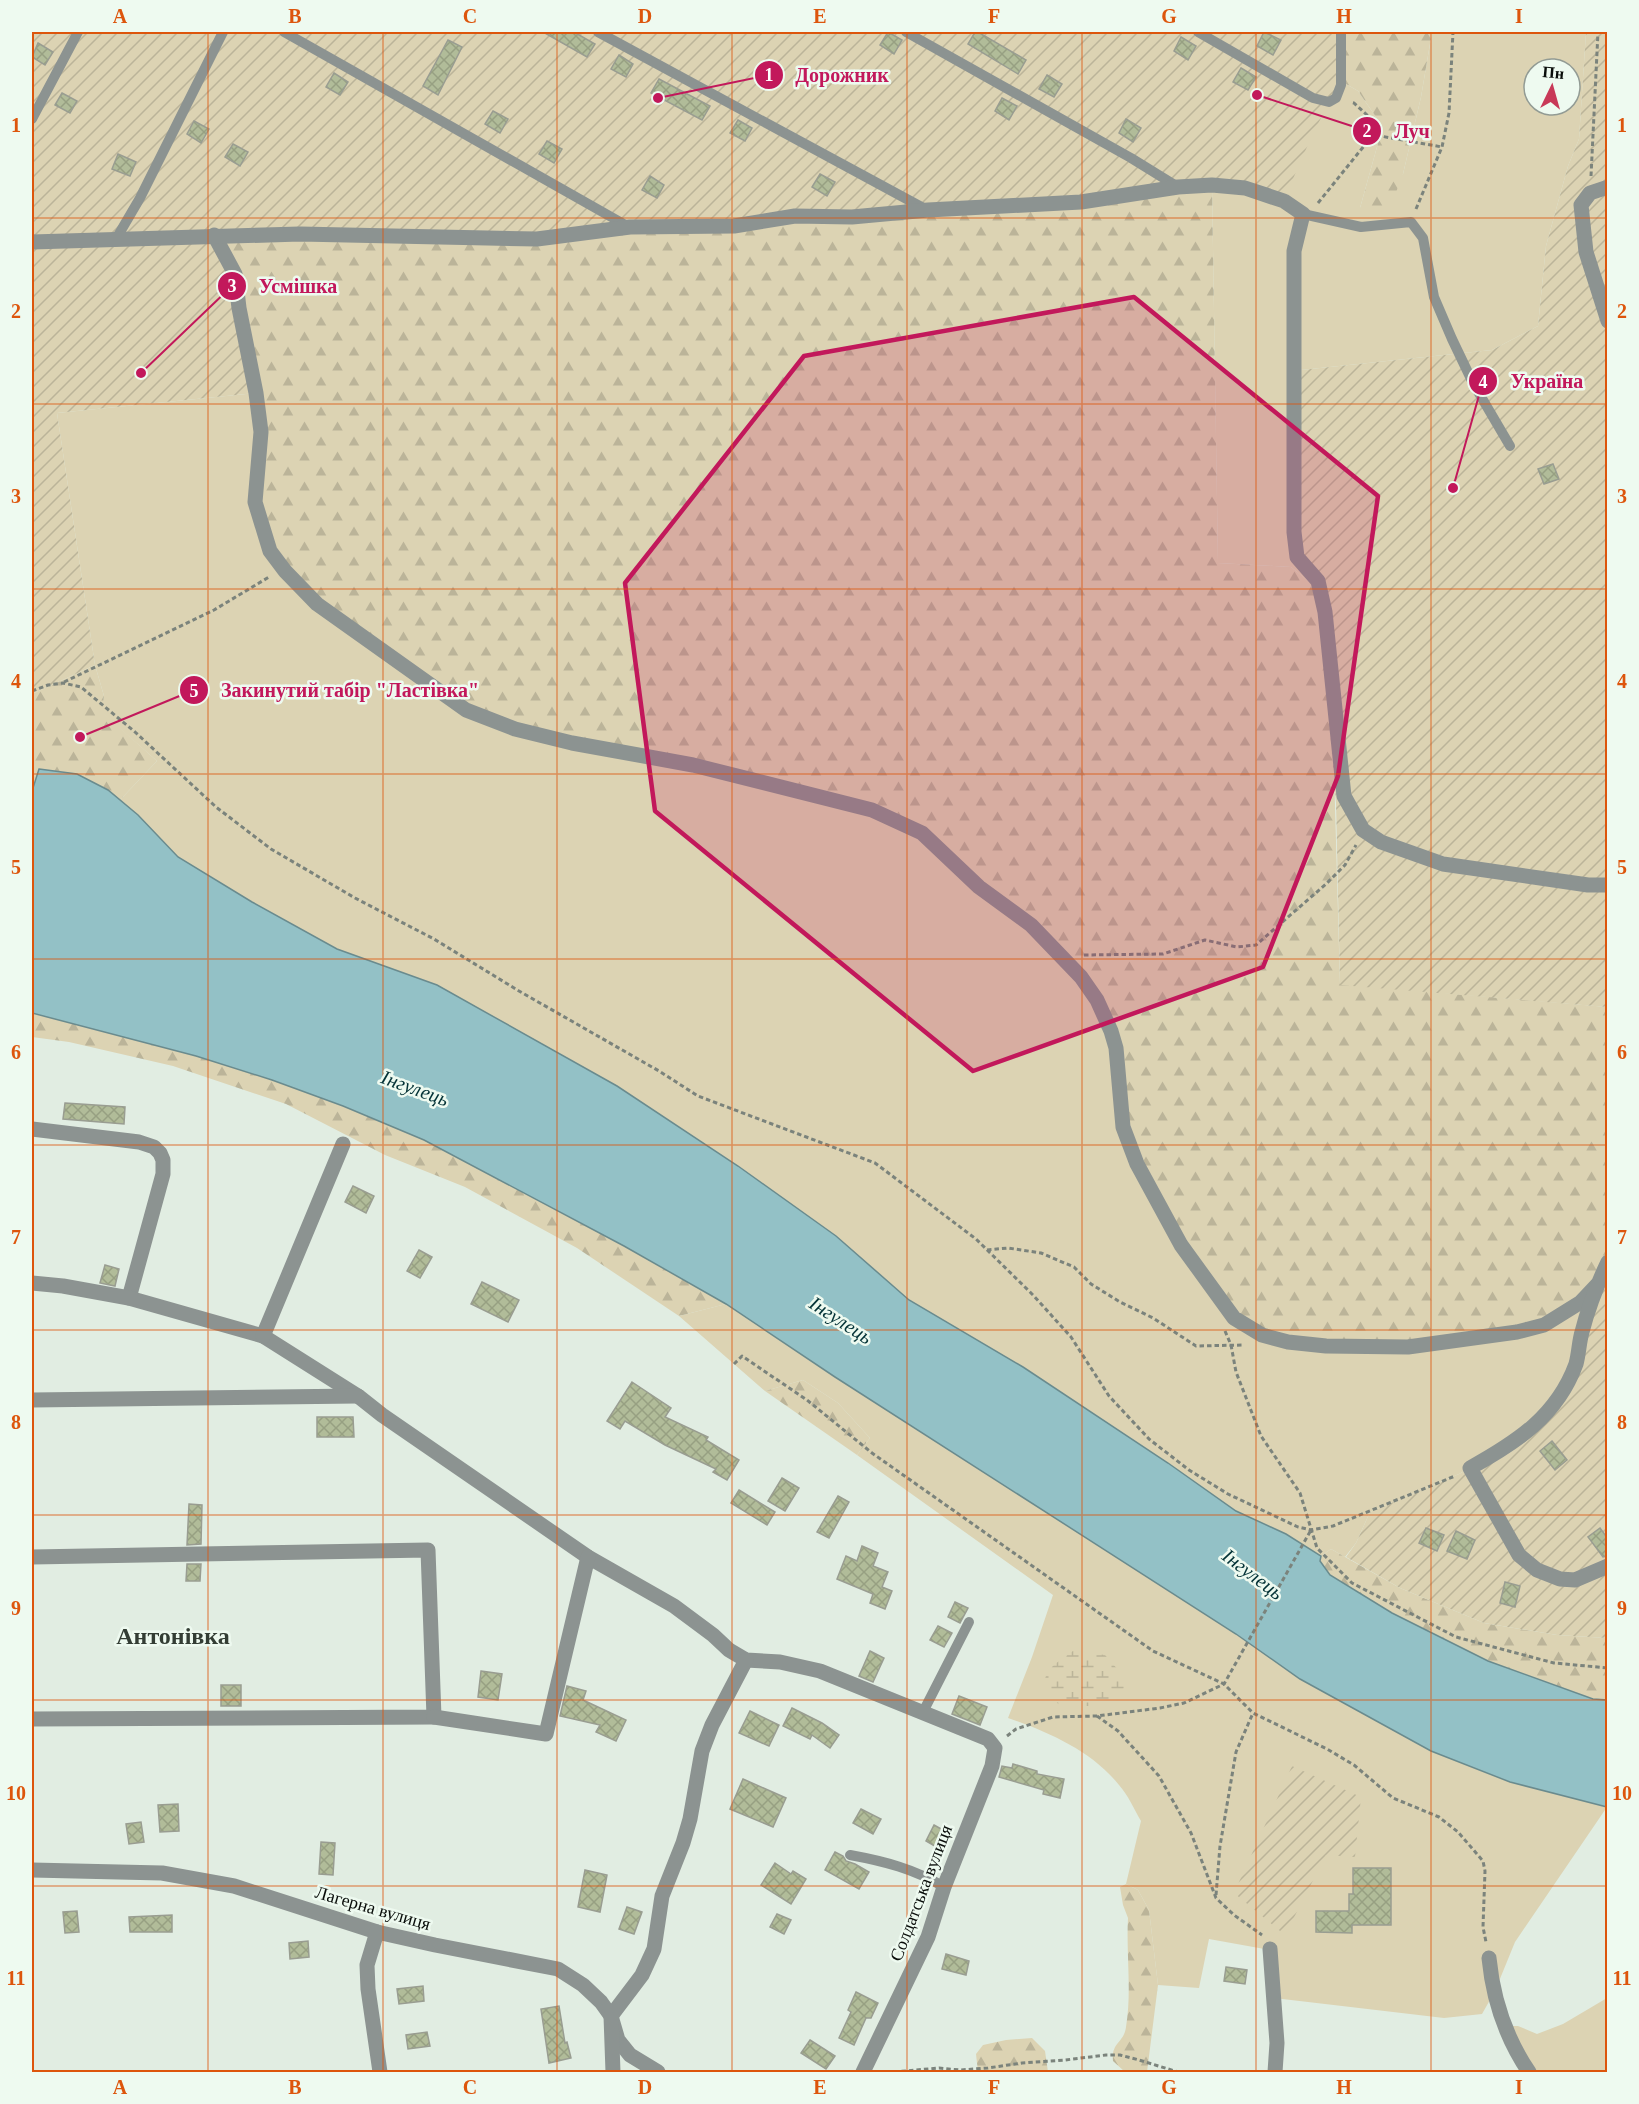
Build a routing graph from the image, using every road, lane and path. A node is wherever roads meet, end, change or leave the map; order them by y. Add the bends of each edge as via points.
1 (78, 32) edge
2 (223, 32) edge
3 (284, 32) edge
4 (598, 32) edge
5 (906, 32) edge
6 (1198, 32) edge
7 (1341, 32) edge
8 (1453, 32) edge
9 (1598, 32) edge
10 (1336, 98) junction
11 (32, 119) edge
12 (1369, 134) junction
13 (1442, 147) junction
14 (1178, 187) junction
15 (1608, 187) edge
16 (1590, 193) junction
17 (928, 210) junction
18 (1303, 214) junction
19 (1411, 222) junction
20 (630, 227) junction
21 (214, 235) junction
22 (116, 239) junction
23 (32, 242) edge
24 (1608, 321) edge
25 (1510, 446) dead end
26 (285, 571) junction
27 (63, 682) junction
28 (32, 691) edge
29 (1360, 825) junction
30 (1608, 885) edge
31 (1075, 951) dead end
32 (32, 1129) edge
33 (343, 1144) dead end
34 (987, 1250) junction
35 (1608, 1263) edge
36 (32, 1282) edge
37 (1597, 1285) junction
38 (129, 1298) junction
39 (1221, 1323) dead end
40 (263, 1336) junction
41 (1231, 1345) junction
42 (1252, 1345) dead end
43 (734, 1364) dead end
44 (358, 1396) junction
45 (32, 1400) edge
46 (1470, 1468) junction
47 (1311, 1530) junction
48 (32, 1557) edge
49 (588, 1557) junction
50 (1608, 1566) edge
51 (969, 1622) dead end
52 (746, 1660) junction
53 (1608, 1668) edge
54 (1224, 1684) junction
55 (923, 1712) junction
56 (1253, 1713) junction
57 (1097, 1716) junction
58 (434, 1717) junction
59 (32, 1719) edge
60 (995, 1756) junction
61 (850, 1856) dead end
62 (32, 1870) edge
63 (944, 1887) junction
64 (1215, 1898) junction
65 (377, 1932) junction
66 (1270, 1950) joint
67 (1489, 1958) joint
68 (611, 2016) junction
69 (380, 2073) edge
70 (613, 2073) edge
71 (658, 2073) edge
72 (863, 2073) edge
73 (894, 2073) edge
74 (1178, 2073) edge
75 (1275, 2073) edge
76 (1528, 2073) edge

1 - 11 lane
2 - 22 lane
3 - 20 lane
4 - 17 lane
5 - 14 lane
6 - 10 lane via 1320,101
7 - 10 lane via 1341,85
8 - 13 path via 1449,112
9 - 16 path
10 - 12 path via 1354,103 1367,115
12 - 13 path
12 - 18 path via 1368,141 1320,202
13 - 19 path
14 - 17 street via 1081,202
14 - 18 street via 1245,188 1284,201
15 - 16 street
16 - 24 street via 1581,205 1586,252
17 - 20 street via 852,217 795,216 734,226
18 - 19 lane via 1361,227
18 - 29 street via 1294,251 1294,532 1297,557 1317,580 1325,612 1344,796
19 - 25 lane via 1424,238 1434,297 1452,339
20 - 21 street via 537,239
21 - 22 street
21 - 26 street via 236,274 256,393 261,432 255,502 270,550
22 - 23 street
26 - 27 path via 261,580 214,610
26 - 37 street via 317,604 466,710 515,729 572,743 693,765 850,804 922,833 979,887 1031,926 1081,977 1097,1000 1116,1048 1123,1127 1137,1164 1181,1245 1220,1300 1234,1317 1262,1335 1288,1342 1368,1348 1488,1337 1544,1325 1581,1302
27 - 28 path
27 - 34 path via 81,687 216,807 271,849 434,939 698,1096 875,1163
29 - 30 street via 1381,842 1443,864
29 - 31 path via 1356,845 1345,865 1256,945 1237,947 1205,940 1163,954 1085,955
32 - 38 street via 139,1142 160,1153 160,1188
33 - 40 street
34 - 41 path via 1008,1248 1041,1253 1074,1267 1091,1284 1196,1346
34 - 47 path via 1071,1337 1109,1396 1149,1439 1228,1494
35 - 37 street
36 - 38 street
37 - 46 street via 1576,1362 1562,1393 1537,1425
38 - 40 street
39 - 41 path
40 - 44 street
41 - 42 path
41 - 47 path via 1236,1372 1261,1436 1300,1493
43 - 54 path via 742,1356 807,1400 872,1453 1153,1650
44 - 45 street
44 - 49 street
46 - 47 path via 1370,1512
46 - 50 street via 1519,1554 1537,1570 1575,1580
47 - 53 path via 1317,1548 1352,1583 1456,1637 1554,1664
47 - 54 path
48 - 58 street via 428,1550
49 - 52 street via 674,1606
49 - 58 street via 546,1734
51 - 55 lane
52 - 55 street via 780,1662 820,1671
52 - 68 street via 702,1750 690,1819 663,1896 654,1949 642,1975
54 - 56 path
54 - 57 path via 1184,1703
55 - 60 street via 988,1738
56 - 64 path via 1236,1752
56 - 67 path via 1327,1749 1354,1765 1393,1798 1439,1817 1458,1832 1483,1861 1483,1927
57 - 60 path via 1053,1717 1016,1729 1004,1738
57 - 64 path via 1118,1731 1159,1776 1191,1833
58 - 59 street
60 - 63 street, Солдатська вулиця
61 - 63 lane via 919,1874
62 - 65 street, Лагерна вулиця via 172,1875 234,1886
63 - 72 street, Солдатська вулиця via 928,1937
64 - 66 path via 1264,1937
65 - 68 street, Лагерна вулиця via 558,1969 583,1984
65 - 69 street via 367,1965
66 - 75 street via 1277,2043
67 - 76 street via 1499,2011
68 - 70 street
68 - 71 street, Лагерна вулиця via 618,2040 630,2055
73 - 74 path via 1106,2055 1120,2055

